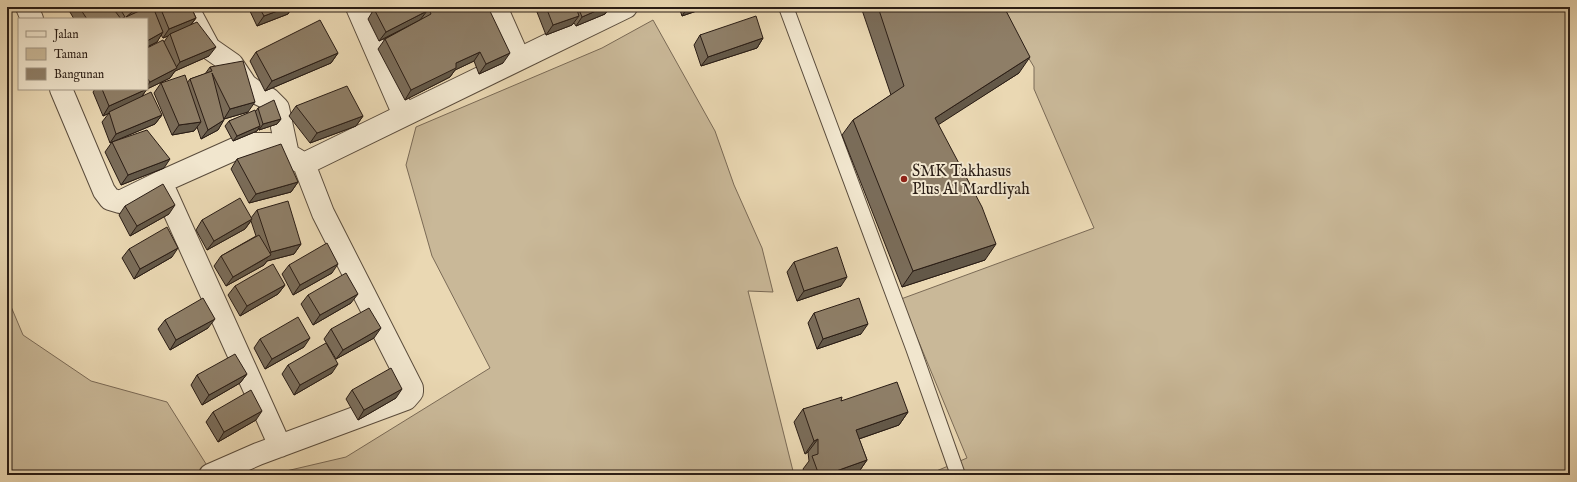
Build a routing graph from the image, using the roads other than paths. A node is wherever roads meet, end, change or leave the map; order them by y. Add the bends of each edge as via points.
1 (27, 7) edge
2 (187, 7) edge
3 (357, 7) edge
4 (496, 7) edge
5 (626, 7) edge
6 (786, 7) edge
7 (32, 18) edge
8 (519, 59) junction
9 (61, 90) edge
10 (404, 115) junction
11 (296, 159) junction
12 (161, 182) junction
13 (280, 446) junction
14 (210, 475) edge
15 (958, 475) edge

1 - 7 street
2 - 11 street via 209,48 232,64 246,85 269,99 278,108
3 - 10 street
4 - 8 street
5 - 8 street
6 - 15 lane
8 - 10 street
9 - 12 street via 104,191 110,199 120,202
10 - 11 street
11 - 12 street via 270,144 246,144
11 - 13 street via 412,392 406,399
12 - 13 street
13 - 14 street

